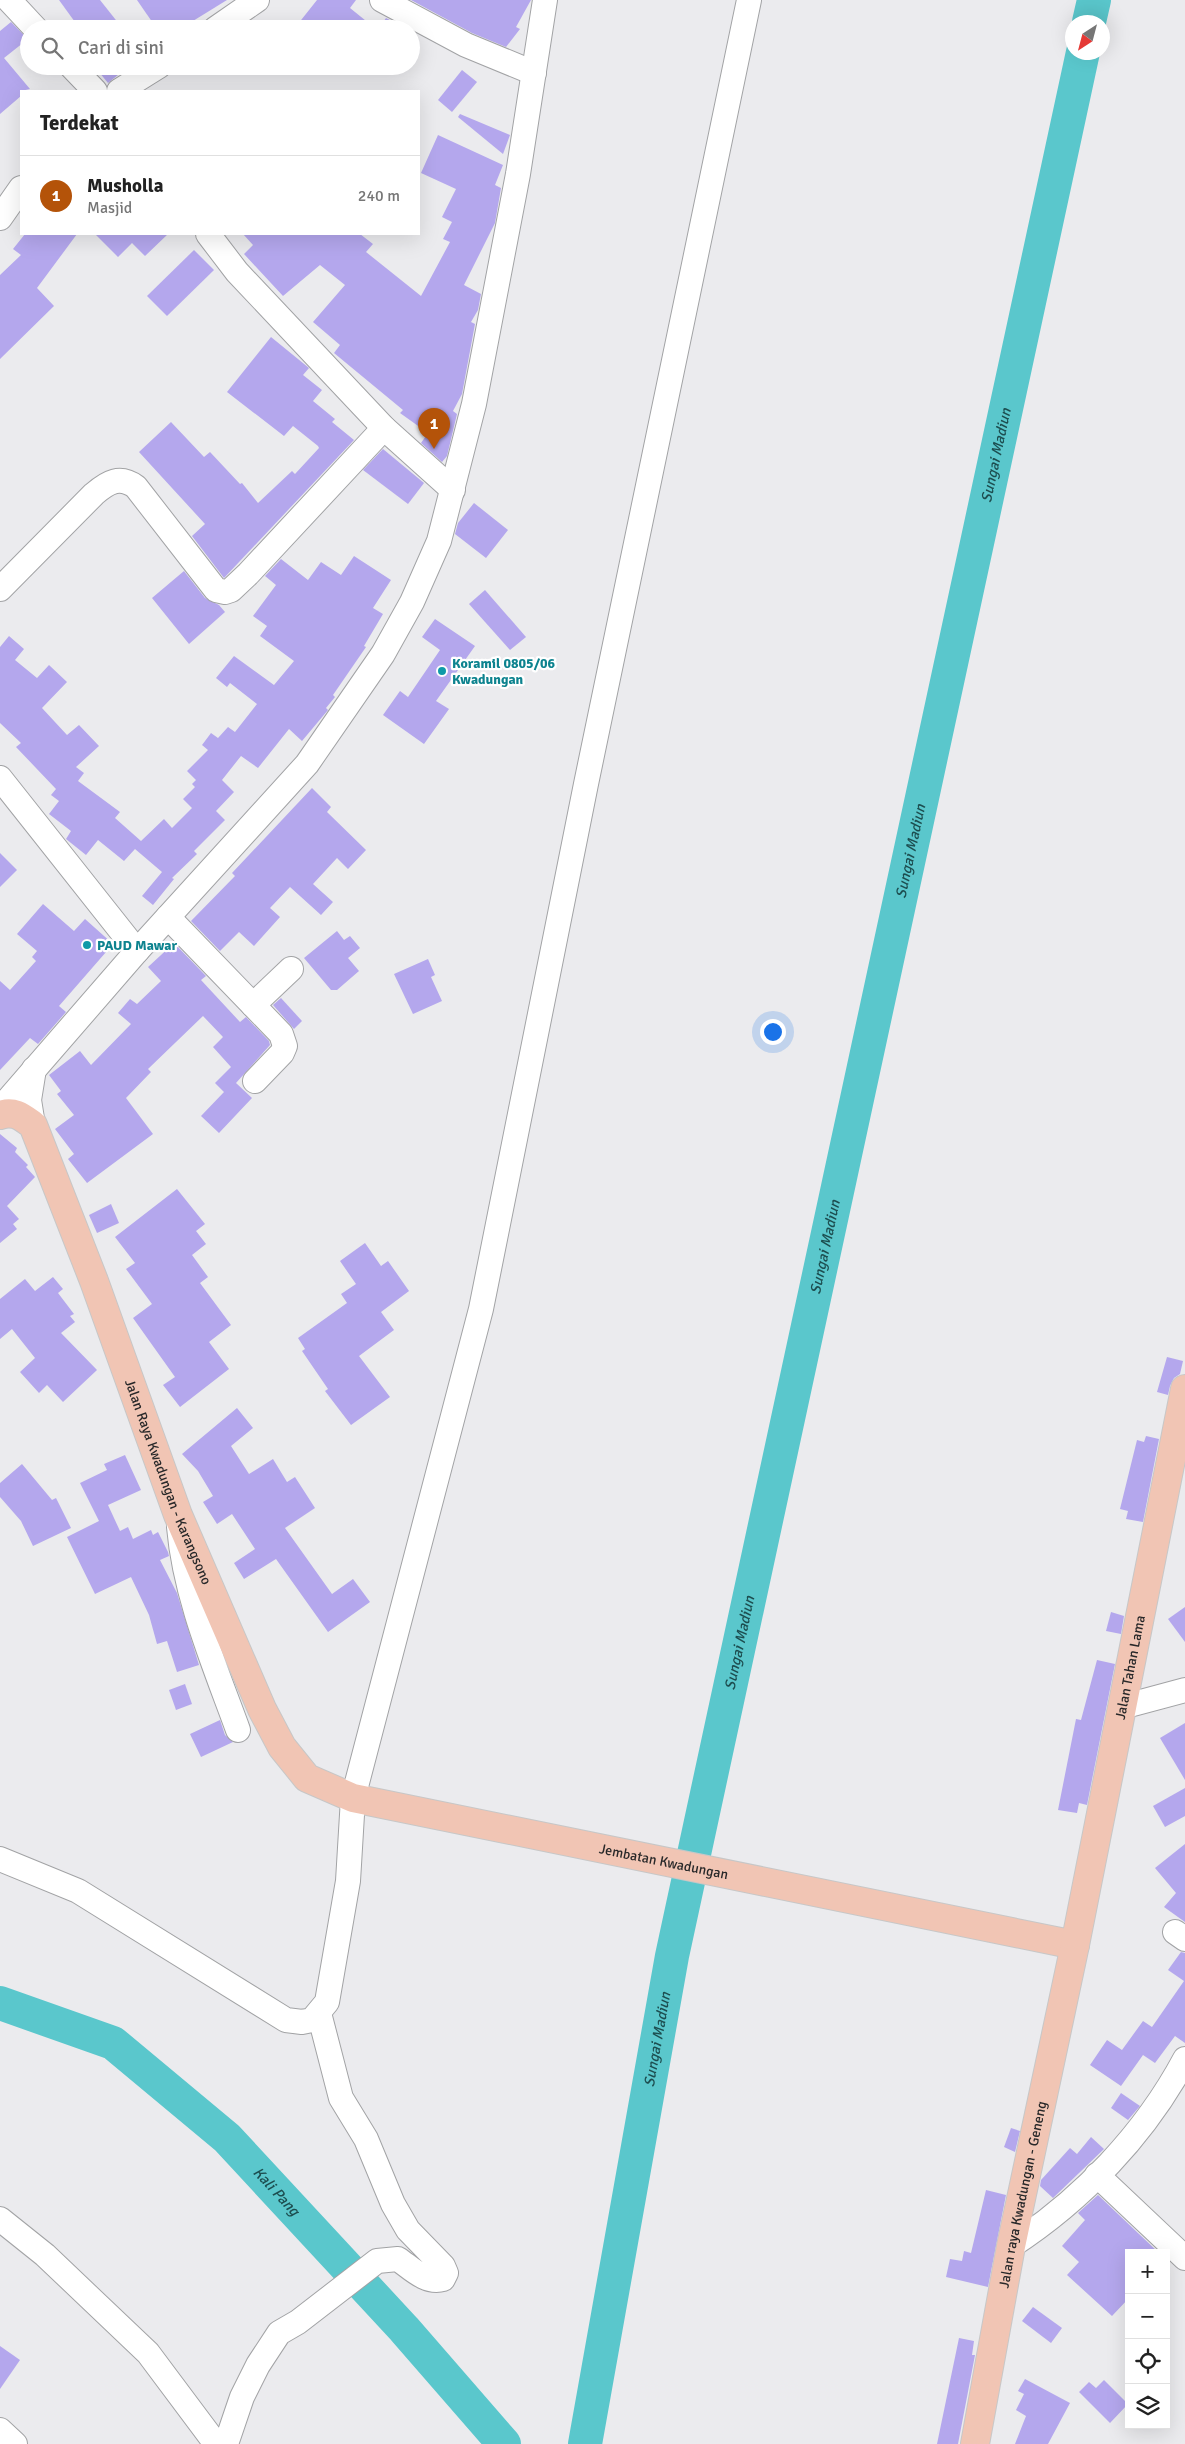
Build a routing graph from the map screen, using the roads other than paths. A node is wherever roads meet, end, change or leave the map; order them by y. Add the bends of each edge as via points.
1 (9, 0) edge
2 (258, 0) edge
3 (382, 0) edge
4 (544, 0) edge
5 (749, 0) edge
6 (28, 20) edge
7 (228, 20) edge
8 (419, 20) edge
9 (420, 20) edge
10 (534, 73) junction
11 (80, 75) edge
12 (144, 75) edge
13 (94, 90) edge
14 (121, 90) edge
15 (20, 189) edge
16 (0, 218) edge
17 (209, 235) edge
18 (384, 428) junction
19 (453, 490) junction
20 (0, 589) edge
21 (0, 778) edge
22 (168, 917) junction
23 (136, 951) junction
24 (291, 969) dead end
25 (253, 1005) junction
26 (34, 1069) junction
27 (255, 1081) dead end
28 (0, 1109) edge
29 (0, 1115) edge
30 (33, 1125) junction
31 (1185, 1389) edge
32 (178, 1515) junction
33 (1185, 1690) edge
34 (1122, 1707) junction
35 (238, 1730) dead end
36 (354, 1798) junction
37 (390, 1806) joint
38 (0, 1859) edge
39 (1074, 1946) junction
40 (319, 2013) junction
41 (1185, 2059) edge
42 (1179, 2086) edge
43 (1097, 2175) junction
44 (0, 2219) edge
45 (1011, 2246) junction
46 (1185, 2258) edge
47 (0, 2430) edge
48 (15, 2444) edge
49 (216, 2444) edge
50 (226, 2444) edge
51 (975, 2444) edge

1 - 6 street
2 - 7 street
3 - 8 street
4 - 10 street
5 - 36 street via 584,793 481,1309
9 - 10 street via 466,45
10 - 19 street via 499,281
11 - 13 street
12 - 14 street
15 - 16 street
17 - 18 street via 237,272
18 - 19 street
18 - 20 street via 231,590 216,590 136,487 128,481 116,480 108,482 94,494
19 - 22 street via 425,575 384,654 307,764
21 - 23 street
22 - 23 street
22 - 25 street
23 - 26 street
24 - 25 street
25 - 27 street via 281,1034 285,1046
26 - 28 street
26 - 30 street via 30,1100
29 - 30 main road via 18,1114
30 - 32 main road, Jalan Raya Kwadungan - Karangsono via 94,1281
31 - 34 main road, Jalan Tahan Lama
32 - 35 street via 182,1558 202,1634
32 - 36 main road, Jalan Raya Kwadungan - Karangsono via 282,1747 307,1778
33 - 34 street
34 - 39 main road, Jalan Tahan Lama
36 - 37 main road, Jalan Raya Kwadungan - Karangsono
36 - 40 street via 348,1881 328,2002
37 - 39 main road, Jembatan Kwadungan
38 - 40 street via 78,1892 286,2020 312,2020
39 - 45 main road, Jalan raya Kwadungan - Geneng
40 - 50 street via 341,2098 366,2139 393,2204 408,2230 446,2273 435,2282 398,2259 377,2261 279,2333 242,2397
41 - 42 street
42 - 43 street
43 - 45 street via 1070,2203
43 - 46 street
44 - 49 street via 45,2255 148,2353
45 - 51 main road, Jalan raya Kwadungan - Geneng
47 - 48 street

